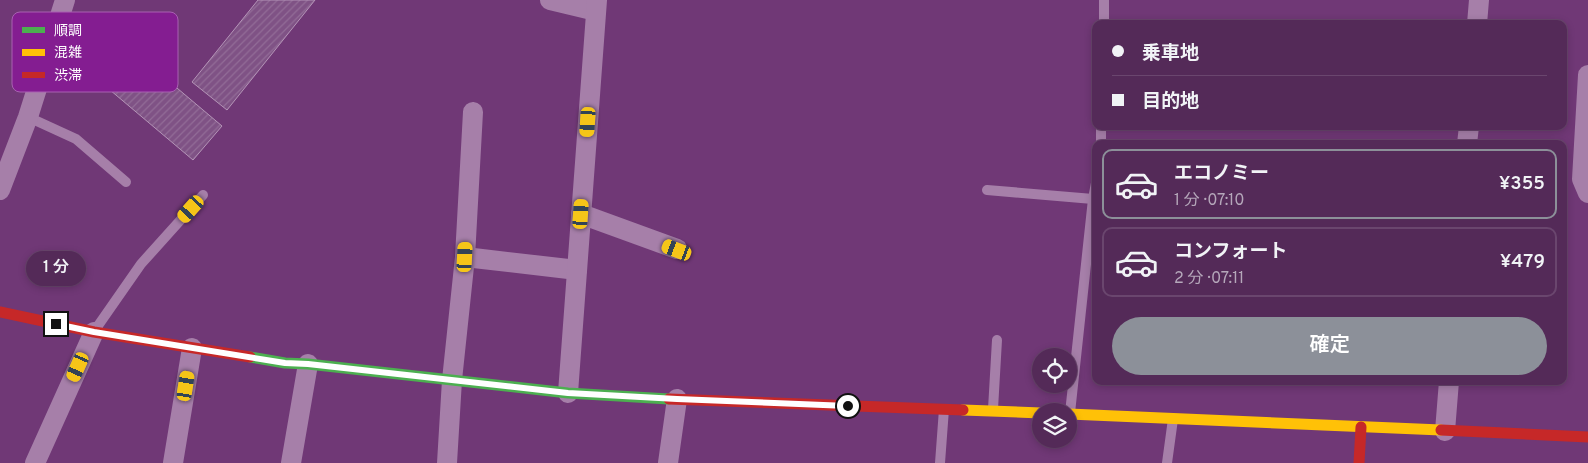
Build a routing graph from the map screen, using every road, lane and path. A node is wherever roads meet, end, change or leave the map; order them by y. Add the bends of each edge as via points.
1 (65, 0) edge
2 (550, 0) edge
3 (1104, 0) edge
4 (1479, 0) edge
5 (596, 5) edge
6 (61, 12) edge
7 (1104, 20) edge
8 (1477, 20) edge
9 (1588, 75) edge
10 (36, 92) edge
11 (473, 112) dead end
12 (28, 117) junction
13 (126, 182) dead end
14 (0, 190) edge
15 (987, 190) dead end
16 (1588, 192) edge
17 (203, 195) dead end
18 (1092, 199) edge
19 (1092, 208) edge
20 (581, 214) junction
21 (677, 250) dead end
22 (465, 257) junction
23 (577, 270) junction
24 (0, 312) edge
25 (94, 332) junction
26 (997, 340) dead end
27 (192, 348) junction
28 (308, 364) junction
29 (452, 380) junction
30 (1449, 385) edge
31 (568, 393) junction
32 (677, 399) junction
33 (1070, 403) edge
34 (944, 409) junction
35 (993, 411) junction
36 (1032, 413) edge
37 (1077, 414) edge
38 (1174, 418) junction
39 (1361, 427) junction
40 (1445, 431) junction
41 (1588, 437) edge
42 (35, 463) edge
43 (173, 463) edge
44 (291, 463) edge
45 (447, 463) edge
46 (668, 463) edge
47 (940, 463) edge
48 (1167, 463) edge
49 (1359, 463) edge

1 - 6 street
2 - 5 street
3 - 7 lane
4 - 8 street
5 - 20 street
9 - 16 street via 1582,179
10 - 12 street
11 - 22 street
12 - 13 lane via 76,139
12 - 14 street
15 - 18 lane
17 - 25 lane via 141,264
19 - 33 lane
20 - 21 street
20 - 23 street
22 - 23 street
22 - 29 street
23 - 31 street
24 - 25 street
25 - 27 street
25 - 42 street
26 - 35 lane
27 - 28 street
27 - 43 street
28 - 29 street
28 - 44 street
29 - 31 street
29 - 45 street
30 - 40 street
31 - 32 street
32 - 34 street
32 - 46 street
34 - 35 street
34 - 47 lane
35 - 36 street
37 - 38 street
38 - 39 street
38 - 48 lane
39 - 40 street
39 - 49 street
40 - 41 street

